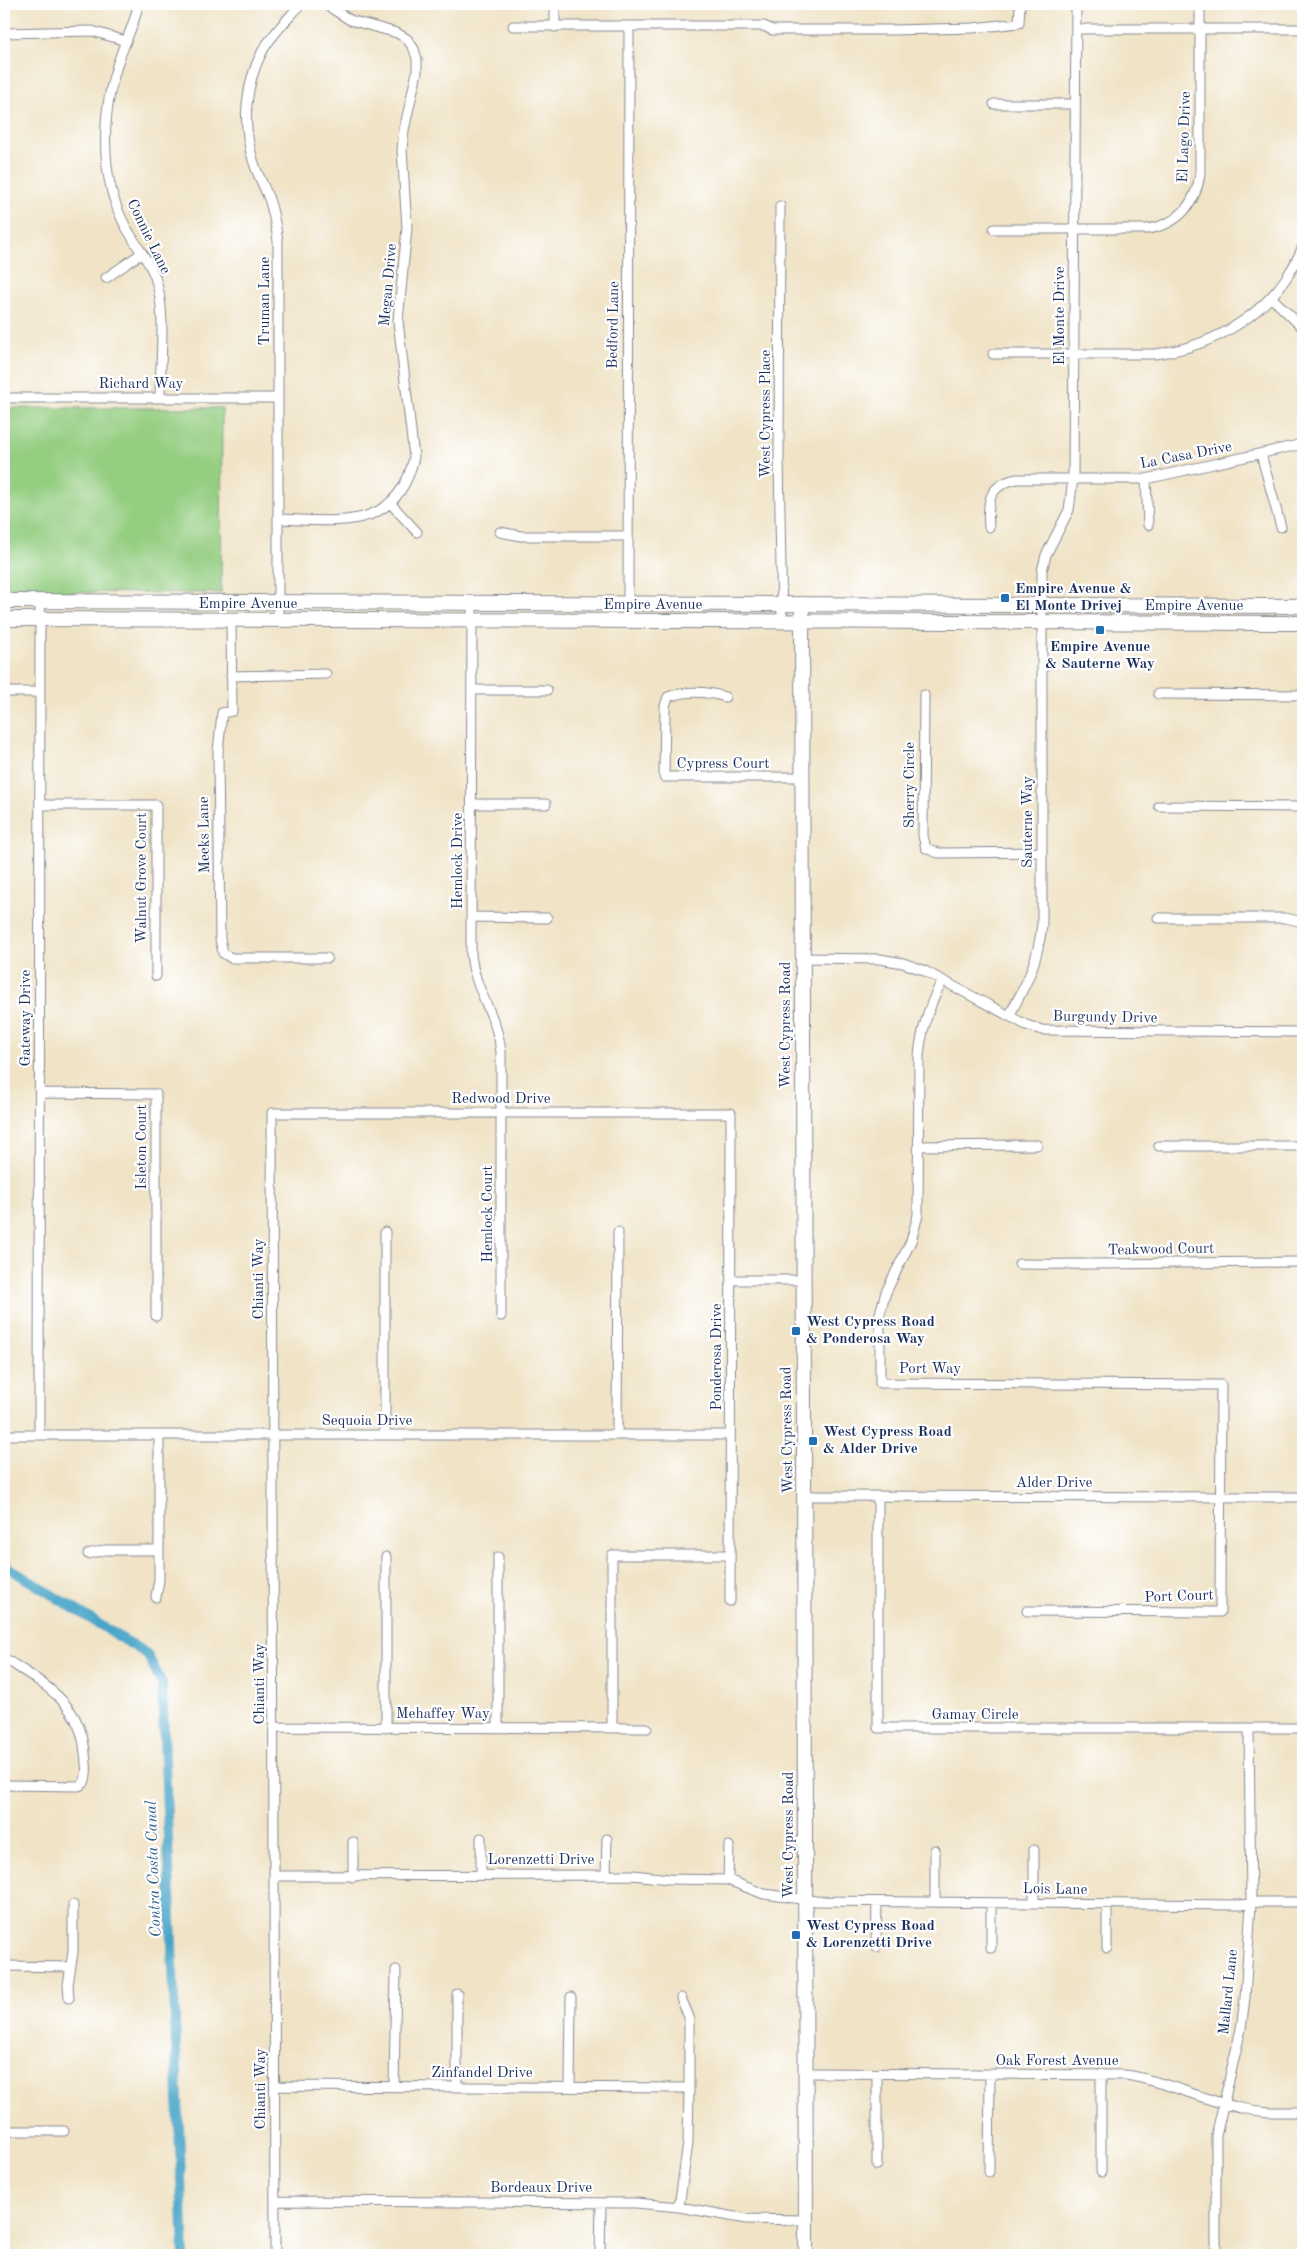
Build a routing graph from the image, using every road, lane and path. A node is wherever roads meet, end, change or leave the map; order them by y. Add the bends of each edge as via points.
1 (138, 4) edge
2 (301, 4) edge
3 (325, 4) edge
4 (555, 4) edge
5 (1020, 4) edge
6 (1076, 4) edge
7 (1200, 4) edge
8 (513, 26) dead end
9 (555, 27) junction
10 (629, 28) junction
11 (1076, 29) junction
12 (1200, 29) junction
13 (1303, 29) edge
14 (4, 33) edge
15 (126, 41) junction
16 (994, 104) dead end
17 (1075, 104) junction
18 (780, 206) dead end
19 (994, 229) dead end
20 (1074, 229) junction
21 (1303, 246) edge
22 (142, 253) junction
23 (106, 278) dead end
24 (1271, 297) junction
25 (1303, 328) edge
26 (993, 354) dead end
27 (1074, 354) junction
28 (4, 398) edge
29 (160, 398) junction
30 (278, 398) junction
31 (1303, 444) edge
32 (1261, 454) junction
33 (1073, 479) junction
34 (1146, 479) junction
35 (391, 504) junction
36 (278, 519) junction
37 (1148, 525) dead end
38 (989, 527) dead end
39 (1281, 527) dead end
40 (417, 532) dead end
41 (500, 532) dead end
42 (627, 536) junction
43 (4, 601) edge
44 (40, 602) junction
45 (278, 602) junction
46 (472, 603) junction
47 (628, 604) junction
48 (782, 604) junction
49 (802, 604) junction
50 (1042, 604) junction
51 (1303, 606) edge
52 (4, 619) edge
53 (40, 619) junction
54 (231, 620) junction
55 (278, 620) junction
56 (472, 620) junction
57 (628, 622) junction
58 (782, 622) junction
59 (802, 622) junction
60 (1042, 622) junction
61 (1303, 623) edge
62 (326, 674) dead end
63 (232, 676) junction
64 (472, 690) junction
65 (547, 690) dead end
66 (4, 692) edge
67 (39, 692) junction
68 (1158, 694) dead end
69 (924, 695) dead end
70 (1303, 695) edge
71 (725, 698) dead end
72 (802, 777) junction
73 (472, 804) junction
74 (546, 804) dead end
75 (40, 805) junction
76 (1159, 806) dead end
77 (1303, 807) edge
78 (1041, 852) junction
79 (471, 917) junction
80 (547, 918) dead end
81 (1158, 918) dead end
82 (1303, 922) edge
83 (326, 958) dead end
84 (802, 958) junction
85 (156, 976) dead end
86 (942, 981) junction
87 (1009, 1016) junction
88 (1303, 1032) edge
89 (40, 1093) junction
90 (272, 1113) joint
91 (501, 1113) junction
92 (731, 1113) joint
93 (1037, 1145) dead end
94 (919, 1146) junction
95 (1159, 1146) dead end
96 (1303, 1146) edge
97 (384, 1232) dead end
98 (618, 1232) dead end
99 (1303, 1262) edge
100 (1019, 1264) dead end
101 (731, 1280) junction
102 (803, 1280) junction
103 (156, 1316) dead end
104 (501, 1316) dead end
105 (617, 1434) junction
106 (4, 1435) edge
107 (39, 1435) junction
108 (272, 1435) junction
109 (385, 1435) junction
110 (730, 1435) junction
111 (159, 1436) junction
112 (805, 1496) junction
113 (878, 1497) junction
114 (1303, 1497) edge
115 (1220, 1498) junction
116 (159, 1550) junction
117 (88, 1554) dead end
118 (730, 1555) junction
119 (386, 1557) dead end
120 (498, 1558) dead end
121 (156, 1597) dead end
122 (730, 1601) dead end
123 (1027, 1611) dead end
124 (4, 1658) edge
125 (275, 1728) junction
126 (386, 1728) junction
127 (498, 1728) junction
128 (612, 1728) junction
129 (647, 1728) dead end
130 (1303, 1728) edge
131 (1249, 1729) junction
132 (4, 1786) edge
133 (481, 1838) dead end
134 (607, 1839) dead end
135 (353, 1842) dead end
136 (729, 1846) dead end
137 (935, 1850) dead end
138 (1034, 1850) dead end
139 (481, 1874) junction
140 (606, 1874) junction
141 (274, 1876) junction
142 (353, 1877) junction
143 (728, 1880) junction
144 (805, 1901) junction
145 (877, 1902) junction
146 (935, 1902) junction
147 (1034, 1902) junction
148 (1303, 1902) edge
149 (991, 1903) junction
150 (73, 1904) dead end
151 (1251, 1904) junction
152 (1106, 1905) junction
153 (876, 1947) dead end
154 (992, 1948) dead end
155 (1107, 1948) dead end
156 (4, 1966) edge
157 (70, 1967) junction
158 (396, 1970) dead end
159 (457, 1994) dead end
160 (571, 1997) dead end
161 (69, 1998) dead end
162 (681, 1998) dead end
163 (805, 2073) junction
164 (877, 2074) junction
165 (990, 2074) junction
166 (1101, 2074) junction
167 (275, 2086) junction
168 (394, 2087) junction
169 (457, 2087) junction
170 (570, 2087) junction
171 (689, 2088) junction
172 (1222, 2102) junction
173 (1303, 2112) edge
174 (4, 2131) edge
175 (64, 2131) dead end
176 (877, 2165) dead end
177 (989, 2172) dead end
178 (1101, 2172) dead end
179 (275, 2201) junction
180 (601, 2202) junction
181 (678, 2207) junction
182 (806, 2220) junction
183 (275, 2255) edge
184 (600, 2255) edge
185 (806, 2255) edge
186 (1216, 2255) edge

1 - 15 street, Connie Lane
2 - 30 street, Truman Lane via 263,51 252,76 247,99 249,146 270,200 278,241
3 - 35 street, Megan Drive via 350,20 397,33 407,39 417,59 402,149 408,228 398,321 414,457 411,473
4 - 9 street
5 - 10 street via 1019,23 973,28
6 - 11 street, El Monte Drive
7 - 12 street, El Lago Drive
8 - 9 street
9 - 10 street
10 - 42 street, Bedford Lane
11 - 12 street
11 - 17 street, El Monte Drive
12 - 13 street
12 - 20 street, El Lago Drive via 1200,174 1193,200 1185,211 1161,227
14 - 15 street via 92,31
15 - 22 street, Connie Lane via 109,95 107,165 116,205
16 - 17 street
17 - 20 street, El Monte Drive
18 - 48 street, West Cypress Place
19 - 20 street, El Lago Drive
20 - 27 street, El Monte Drive
21 - 24 street via 1292,270
22 - 23 street
22 - 29 street, Connie Lane via 159,295
24 - 25 street
24 - 27 street via 1241,323 1219,336 1184,349 1155,354
26 - 27 street
27 - 33 street, El Monte Drive
28 - 29 street, Richard Way
29 - 30 street, Richard Way
30 - 36 street, Truman Lane
31 - 32 street, La Casa Drive
32 - 34 street, La Casa Drive
32 - 39 street
33 - 34 street, La Casa Drive
33 - 38 street, La Casa Drive via 1007,481 992,494 987,506
33 - 50 street, El Monte Drive via 1069,510 1046,554 1042,570
34 - 37 street
35 - 36 street, Megan Drive via 381,512 351,520
35 - 40 street
36 - 45 street, Truman Lane
41 - 42 street via 521,536
42 - 47 street, Bedford Lane
43 - 44 main road, Empire Avenue
44 - 45 main road, Empire Avenue
44 - 53 street, Gateway Drive
45 - 46 main road, Empire Avenue
45 - 55 street, Truman Lane
46 - 47 main road, Empire Avenue
46 - 56 street, Hemlock Drive
47 - 48 main road, Empire Avenue
47 - 57 street, Bedford Lane
48 - 49 main road, Empire Avenue
48 - 58 street, West Cypress Place
49 - 50 main road, Empire Avenue
49 - 59 main road, West Cypress Road
50 - 51 main road, Empire Avenue
50 - 60 street, El Monte Drive
52 - 53 main road, Empire Avenue
53 - 54 main road, Empire Avenue
53 - 67 street, Gateway Drive
54 - 55 main road, Empire Avenue
54 - 63 street, Meeks Lane
55 - 56 main road, Empire Avenue
56 - 57 main road, Empire Avenue
56 - 64 street, Hemlock Drive
57 - 58 main road, Empire Avenue
58 - 59 main road, Empire Avenue
59 - 60 main road, Empire Avenue
59 - 72 main road, West Cypress Road
60 - 61 main road, Empire Avenue
60 - 78 street, Sauterne Way
62 - 63 street
63 - 83 street, Meeks Lane via 232,711 222,713 218,752 220,939 223,953 231,958
64 - 65 street
64 - 73 street, Hemlock Drive
66 - 67 street
67 - 75 street, Gateway Drive
68 - 70 street
69 - 78 street, Sherry Circle via 923,836 926,848 938,853
71 - 72 street, Cypress Court via 708,692 682,692 668,697 665,706 664,777
72 - 84 main road, West Cypress Road
73 - 74 street
73 - 79 street, Hemlock Drive
75 - 85 street, Walnut Grove Court via 156,805
75 - 89 street, Gateway Drive
76 - 77 street
78 - 87 street, Sauterne Way via 1040,945 1033,971
79 - 80 street
79 - 91 street, Hemlock Drive via 475,981 500,1037
81 - 82 street via 1285,918
84 - 86 street, Burgundy Drive via 893,961 923,970
84 - 102 main road, West Cypress Road
86 - 87 street, Burgundy Drive
86 - 94 street, Port Way via 921,1034
87 - 88 street, Burgundy Drive via 1026,1025 1058,1032
89 - 103 street, Isleton Court via 156,1094
89 - 107 street, Gateway Drive
90 - 91 street, Redwood Drive
90 - 108 street, Chianti Way
91 - 92 street, Redwood Drive
91 - 104 street, Hemlock Court
92 - 101 street, Ponderosa Drive
93 - 94 street
94 - 115 street, Port Way via 918,1215 911,1241 886,1292 880,1313 880,1383 1221,1385
95 - 96 street
97 - 109 street
98 - 105 street
99 - 100 street, Teakwood Court
101 - 102 street
101 - 110 street, Ponderosa Drive
102 - 112 main road, West Cypress Road
105 - 109 street, Sequoia Drive
105 - 110 street, Sequoia Drive
106 - 107 street, Sequoia Drive
107 - 111 street, Sequoia Drive
108 - 109 street, Sequoia Drive
108 - 111 street, Sequoia Drive
108 - 125 street, Chianti Way
110 - 118 street, Ponderosa Drive
111 - 116 street
112 - 113 street, Alder Drive
112 - 144 main road, West Cypress Road
113 - 115 street, Alder Drive
113 - 131 street, Gamay Circle via 878,1728
114 - 115 street, Alder Drive
115 - 123 street, Port Court via 1220,1612
116 - 117 street via 105,1550
116 - 121 street
118 - 122 street, Ponderosa Drive
118 - 128 street via 612,1555
119 - 126 street
120 - 127 street
124 - 132 street via 57,1693 68,1705 84,1741 86,1776 84,1783 72,1786
125 - 126 street, Mehaffey Way
125 - 141 street, Chianti Way
126 - 127 street, Mehaffey Way
127 - 128 street, Mehaffey Way
128 - 129 street, Mehaffey Way
130 - 131 street, Gamay Circle
131 - 151 street, Mallard Lane
133 - 139 street
134 - 140 street
135 - 142 street
136 - 143 street
137 - 146 street
138 - 147 street
139 - 140 street, Lorenzetti Drive
139 - 142 street, Lorenzetti Drive
140 - 143 street, Lorenzetti Drive
141 - 142 street, Lorenzetti Drive
141 - 167 street, Chianti Way
143 - 144 street, Lorenzetti Drive via 764,1894
144 - 145 street, Lois Lane
144 - 163 main road, West Cypress Road
145 - 146 street, Lois Lane
145 - 153 street
146 - 149 street, Lois Lane
147 - 149 street, Lois Lane
147 - 152 street, Lois Lane
148 - 151 street, Lois Lane
149 - 154 street
150 - 157 street
151 - 152 street, Lois Lane
151 - 172 street, Mallard Lane via 1244,2018
152 - 155 street
156 - 157 street
157 - 161 street
158 - 168 street
159 - 169 street
160 - 170 street
162 - 171 street via 689,2017
163 - 164 street, Oak Forest Avenue
163 - 182 main road, West Cypress Road
164 - 165 street, Oak Forest Avenue
164 - 176 street
165 - 166 street, Oak Forest Avenue
165 - 177 street
166 - 172 street, Oak Forest Avenue via 1137,2077
166 - 178 street
167 - 168 street, Zinfandel Drive
167 - 179 street, Chianti Way
168 - 169 street, Zinfandel Drive
169 - 170 street, Zinfandel Drive
170 - 171 street, Zinfandel Drive
171 - 181 street via 687,2151
172 - 173 street, Oak Forest Avenue via 1258,2111
172 - 186 street, Mallard Lane via 1216,2136
174 - 175 street
179 - 180 street, Bordeaux Drive
179 - 183 street, Chianti Way
180 - 181 street, Bordeaux Drive
180 - 184 street
181 - 182 street, Bordeaux Drive via 747,2220
182 - 185 main road, West Cypress Road

